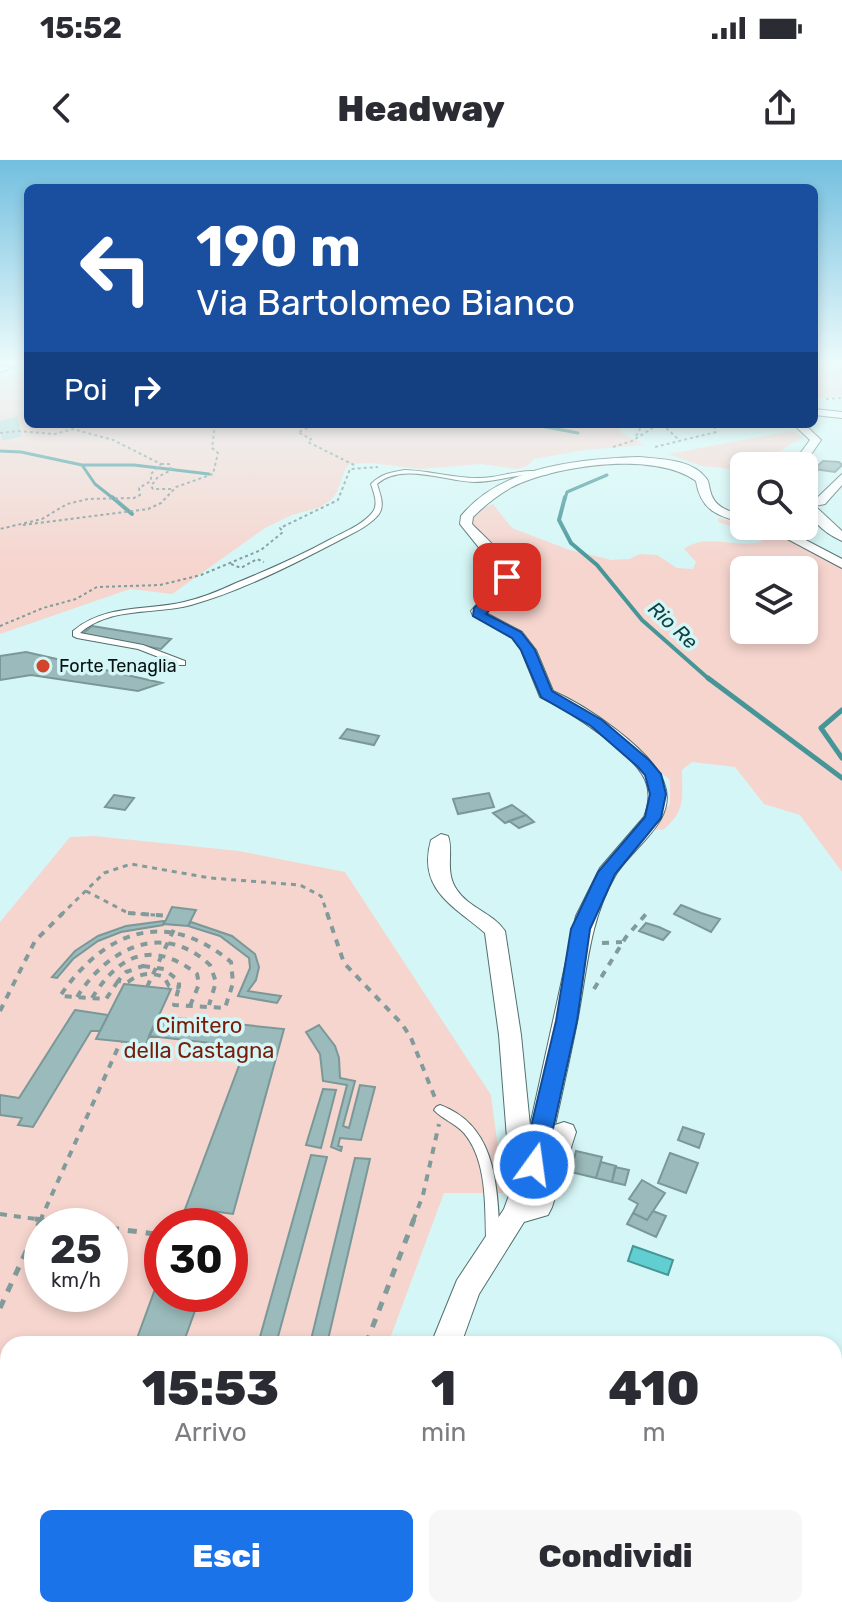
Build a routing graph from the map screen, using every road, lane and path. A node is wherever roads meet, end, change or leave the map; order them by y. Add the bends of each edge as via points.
1 (214, 428) edge
2 (308, 428) edge
3 (639, 428) edge
4 (666, 428) edge
5 (804, 428) edge
6 (0, 433) edge
7 (634, 439) dead end
8 (679, 440) dead end
9 (808, 452) edge
10 (161, 464) junction
11 (356, 466) junction
12 (401, 472) junction
13 (545, 474) junction
14 (842, 478) edge
15 (174, 489) junction
16 (818, 501) edge
17 (730, 514) edge
18 (818, 514) edge
19 (0, 529) edge
20 (842, 537) edge
21 (796, 540) edge
22 (253, 561) dead end
23 (231, 564) junction
24 (842, 564) edge
25 (0, 626) edge
26 (182, 663) dead end
27 (441, 840) dead end
28 (86, 891) junction
29 (646, 914) dead end
30 (168, 916) dead end
31 (176, 925) dead end
32 (172, 932) junction
33 (167, 943) junction
34 (161, 955) junction
35 (156, 966) junction
36 (153, 973) junction
37 (118, 981) junction
38 (147, 987) dead end
39 (179, 987) junction
40 (77, 997) junction
41 (92, 998) junction
42 (591, 998) dead end
43 (190, 1006) junction
44 (209, 1007) junction
45 (0, 1011) edge
46 (121, 1041) dead end
47 (440, 1110) junction
48 (564, 1132) dead end
49 (520, 1205) junction
50 (47, 1208) edge
51 (0, 1214) edge
52 (24, 1217) edge
53 (493, 1245) junction
54 (24, 1257) edge
55 (0, 1308) edge
56 (369, 1336) edge
57 (449, 1336) edge

1 - 15 path via 212,448 218,453 213,474
2 - 11 path via 298,432 311,439 308,442
3 - 7 path
4 - 8 path
5 - 9 street via 815,436
6 - 10 path via 73,429 113,440
10 - 15 path via 170,464 171,470 151,486
10 - 19 path via 134,498 88,499 42,519
11 - 12 path
11 - 23 path via 348,471 338,500 280,528 283,532 261,550
12 - 13 lane via 481,481
12 - 26 lane via 375,481 379,511 371,520 278,567 217,596 135,609 99,619 76,633
13 - 17 street via 633,460 671,463 701,478 708,505
13 - 49 street via 508,484 467,516 466,524 507,577 478,611 517,635 546,694 597,723 643,764 653,774 658,794 653,818 607,872 581,929 554,1081
14 - 16 street
15 - 19 path via 148,509
18 - 20 street
21 - 24 street
22 - 23 path via 241,568
23 - 25 path via 178,582 97,587
27 - 49 street via 439,865 450,896 495,931 510,1035
28 - 30 path via 128,913
28 - 45 path via 35,941
28 - 47 path via 104,873 131,864 308,888 321,896 344,963 411,1038
29 - 42 path
31 - 32 path
32 - 33 path
32 - 40 path via 131,935 95,952 60,996
32 - 44 path via 202,940 231,962 233,983 225,1008
33 - 34 path
33 - 40 path via 114,953 86,979
33 - 44 path via 211,966 215,984
34 - 35 path
34 - 41 path via 145,954 116,965
34 - 43 path via 197,974 199,984
35 - 36 path
35 - 37 path via 134,968
35 - 39 path via 175,975
36 - 37 path
36 - 38 path
36 - 39 path
37 - 41 path via 106,999
39 - 43 path via 174,1005
40 - 41 path
43 - 44 path
46 - 50 path
47 - 53 lane via 465,1121 479,1142 492,1207
47 - 56 path via 423,1195
48 - 49 street via 539,1207
49 - 53 street
51 - 52 path
53 - 57 street via 467,1289
54 - 55 path

